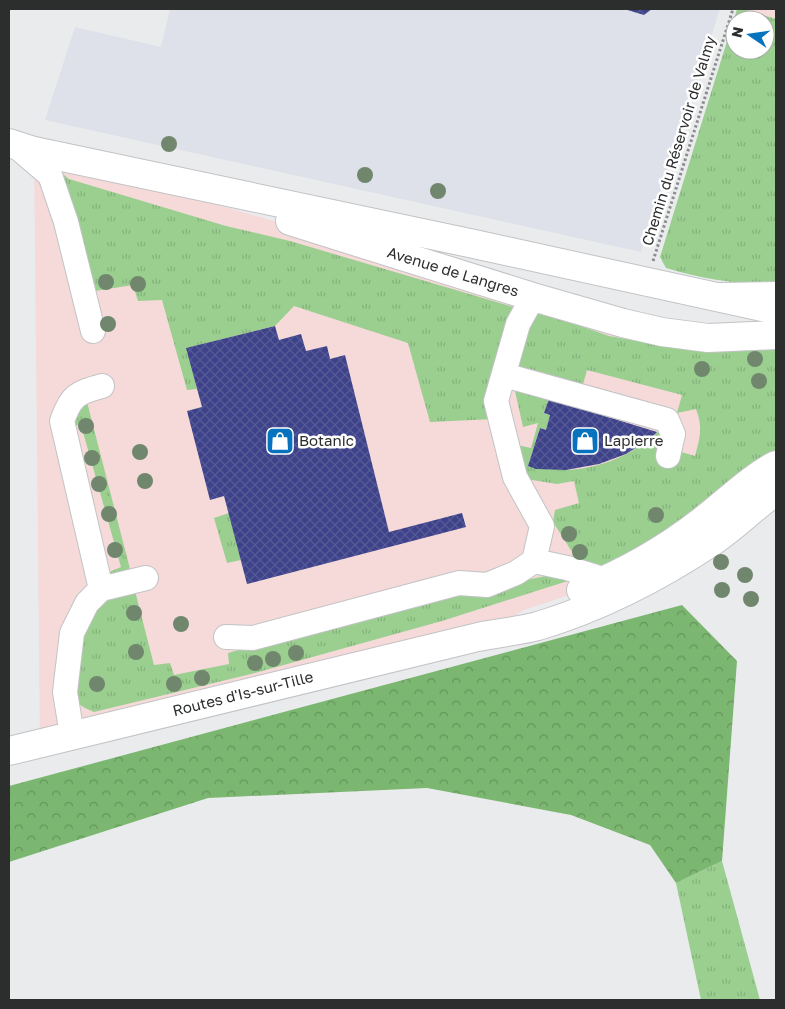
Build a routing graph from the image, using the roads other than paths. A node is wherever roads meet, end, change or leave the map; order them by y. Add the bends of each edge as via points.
1 (12, 145) edge
2 (136, 173) junction
3 (776, 296) edge
4 (533, 297) junction
5 (722, 297) junction
6 (776, 310) edge
7 (93, 331) dead end
8 (776, 335) edge
9 (504, 375) junction
10 (102, 386) dead end
11 (668, 456) dead end
12 (776, 466) edge
13 (776, 491) edge
14 (534, 561) junction
15 (146, 578) dead end
16 (606, 580) junction
17 (102, 589) junction
18 (226, 637) dead end
19 (478, 637) junction
20 (72, 735) junction
21 (9, 751) edge

1 - 2 main road, Avenue de Langres
1 - 7 lane via 50,175 66,222
2 - 4 main road, Avenue de Langres
2 - 5 main road, Avenue de Langres
3 - 5 main road
4 - 8 main road, Avenue de Langres via 670,334 708,338
4 - 9 lane via 518,324
5 - 6 main road, Avenue de Langres
9 - 11 lane via 668,420 673,434
9 - 14 lane via 496,401 498,410 516,477 542,526
10 - 17 lane via 81,392 68,406 62,421
12 - 16 main road, Routes d'Is-sur-Tille via 682,536
13 - 19 main road, Routes d'Is-sur-Tille via 714,540 636,586 573,614 536,626
14 - 16 lane
14 - 18 lane via 487,586 459,582 253,638
15 - 17 lane
16 - 19 main road, Routes d'Is-sur-Tille via 524,610
17 - 20 lane via 87,603 72,633 65,692
19 - 20 main road, Routes d'Is-sur-Tille
20 - 21 main road, Routes d'Is-sur-Tille

